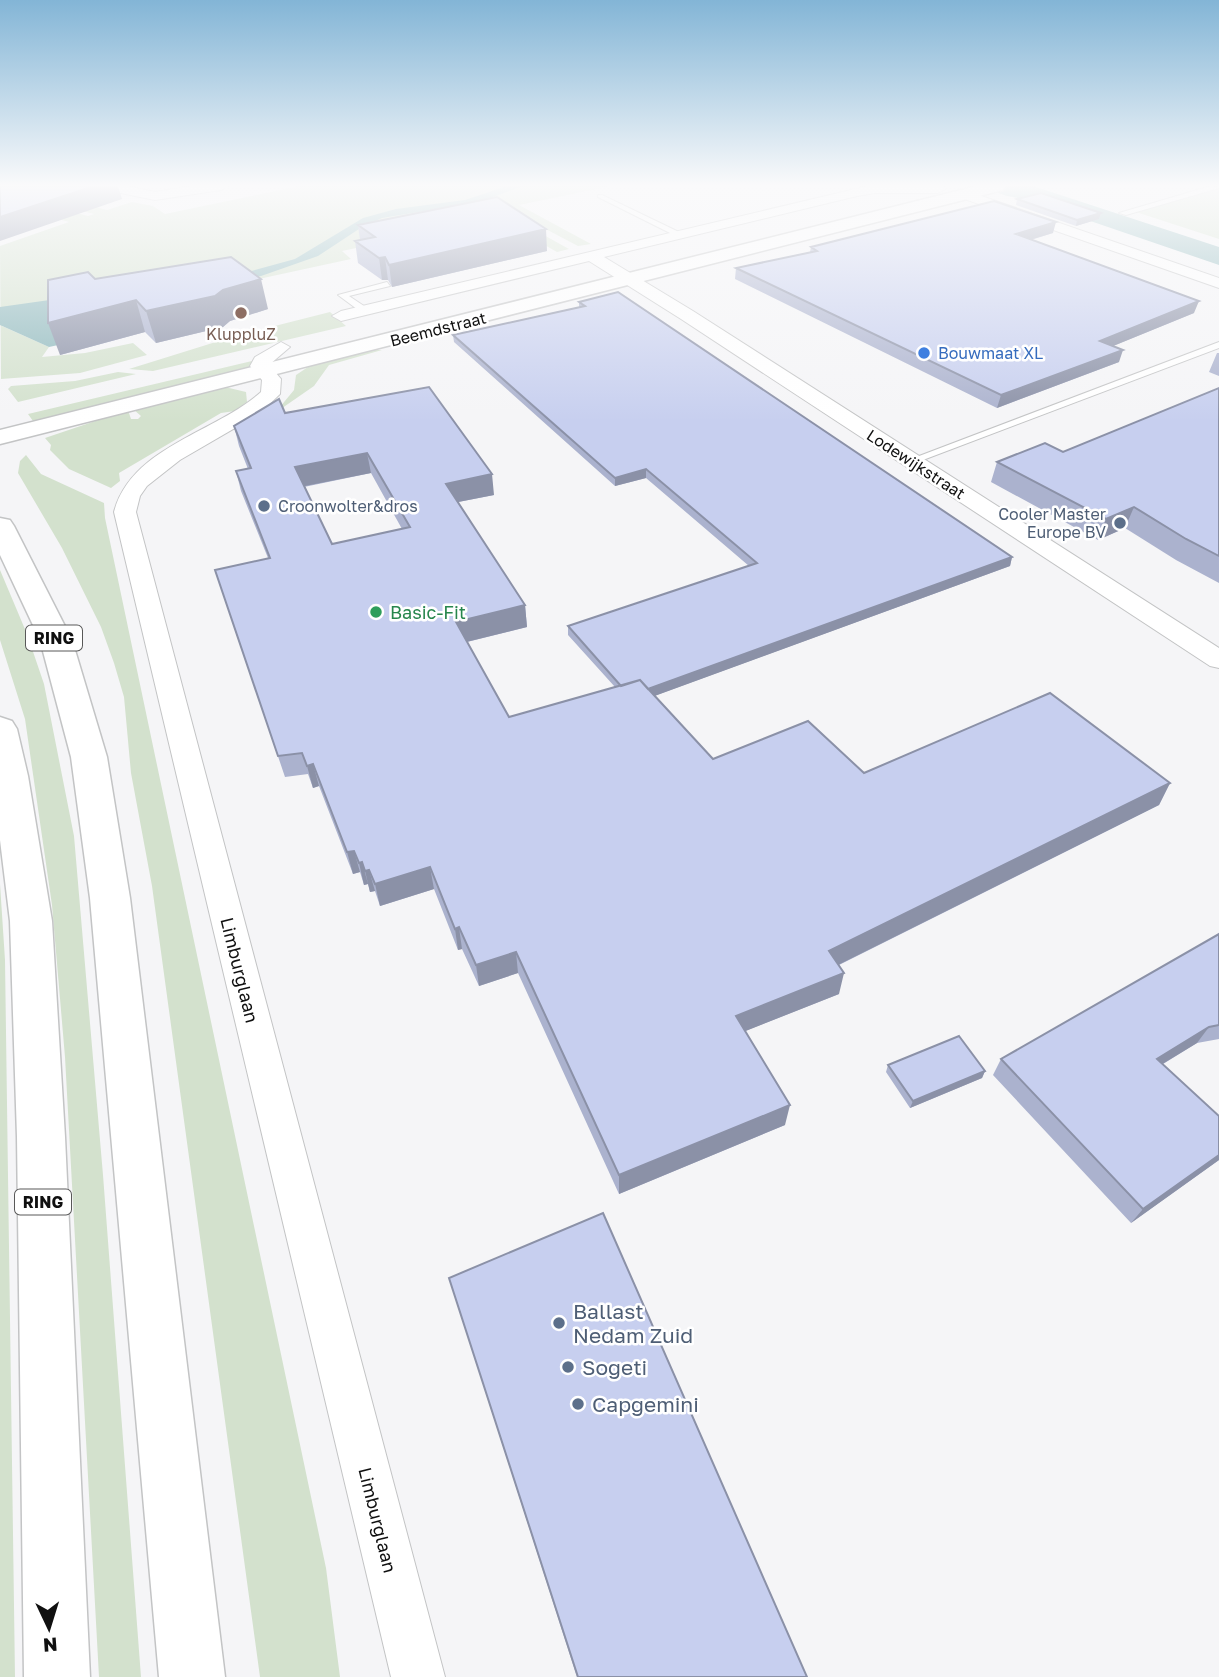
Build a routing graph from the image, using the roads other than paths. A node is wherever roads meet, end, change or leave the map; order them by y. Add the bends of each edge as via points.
1 (556, 264) edge
2 (605, 264) edge
3 (629, 264) edge
4 (689, 264) edge
5 (1166, 264) edge
6 (612, 268) junction
7 (631, 280) junction
8 (387, 284) edge
9 (1219, 284) edge
10 (364, 310) junction
11 (341, 316) dead end
12 (1219, 345) edge
13 (281, 347) junction
14 (264, 371) junction
15 (0, 415) edge
16 (0, 437) edge
17 (911, 461) junction
18 (0, 526) edge
19 (1219, 660) edge
20 (0, 729) edge
21 (57, 1677) edge
22 (192, 1677) edge
23 (418, 1677) edge

1 - 10 street, Beemdstraat
2 - 6 street
3 - 6 main road, Beemdstraat
4 - 7 main road, Beemdstraat
5 - 9 street
6 - 7 street, Lodewijkstraat
6 - 13 main road, Beemdstraat
7 - 14 main road, Beemdstraat
7 - 17 street, Lodewijkstraat
8 - 10 lane via 342,295
10 - 11 street, Beemdstraat
12 - 17 lane
13 - 14 street via 261,361
13 - 15 main road, Beemdstraat
14 - 16 main road, Beemdstraat
14 - 23 street, Limburglaan via 272,379 270,394 245,415 139,481 130,492 125,512
17 - 19 street, Lodewijkstraat
18 - 22 main road, RING via 56,640 89,757 110,898
20 - 21 main road, RING via 31,921

